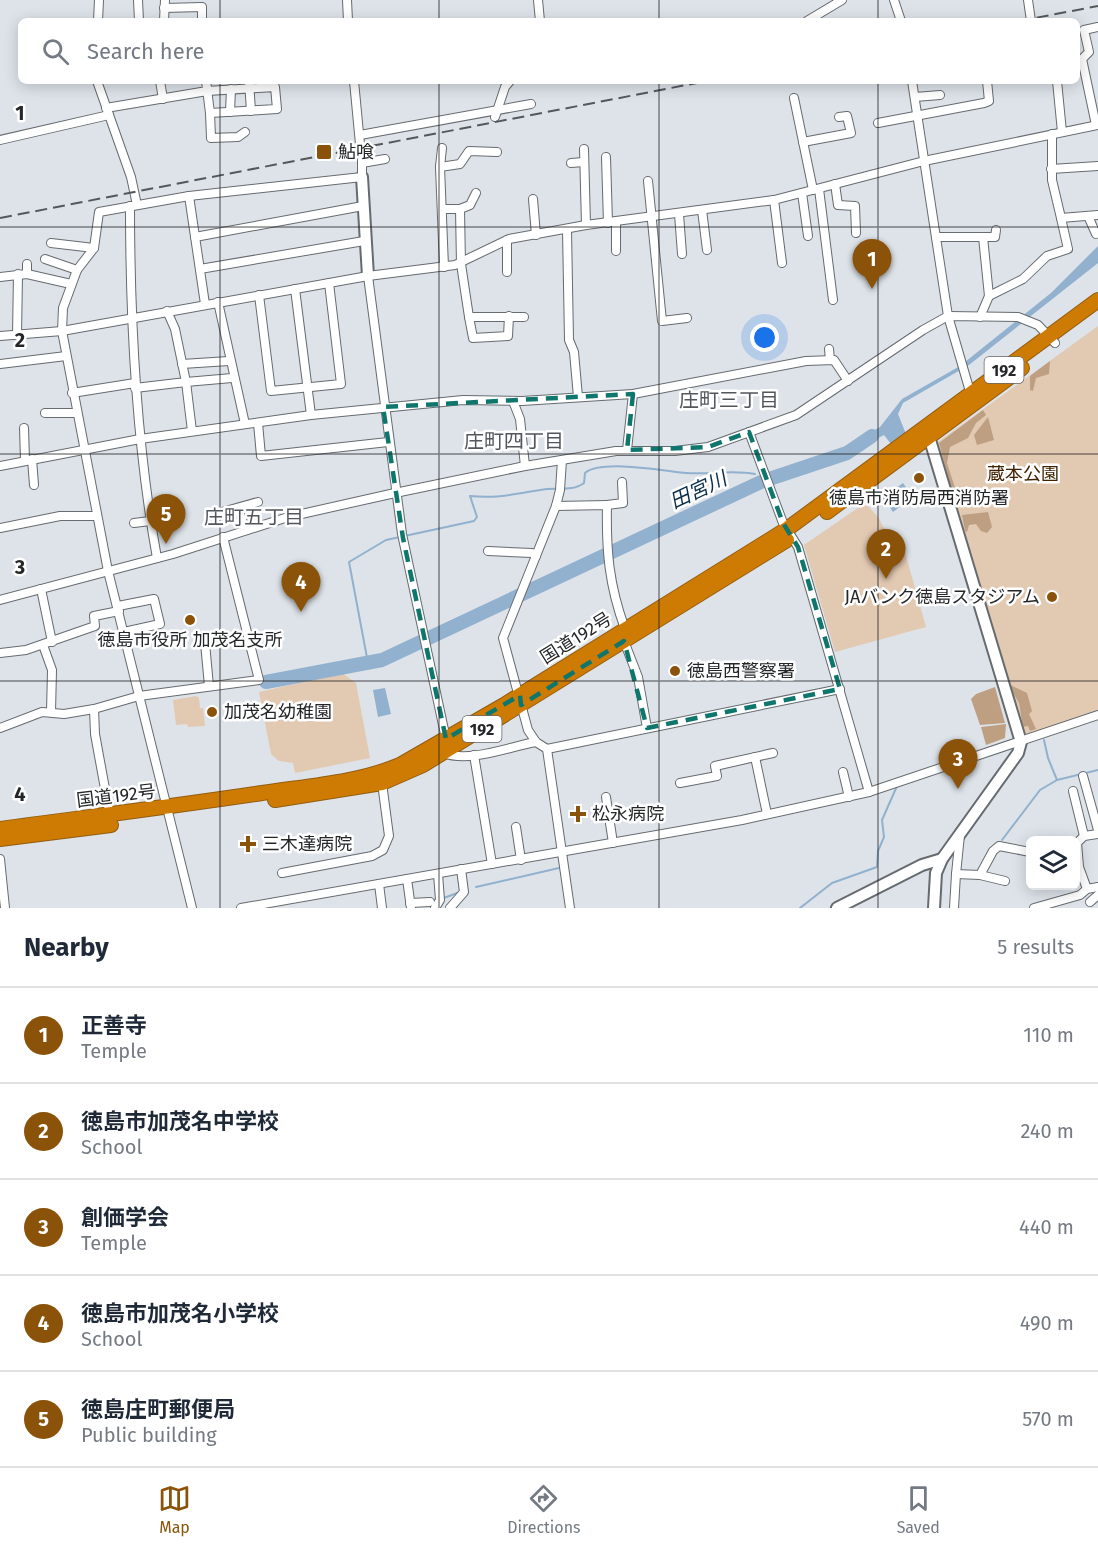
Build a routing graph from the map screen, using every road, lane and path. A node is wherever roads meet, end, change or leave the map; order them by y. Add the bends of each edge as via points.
1 (99, 0) edge
2 (138, 0) edge
3 (347, 0) edge
4 (538, 0) edge
5 (842, 0) edge
6 (894, 0) edge
7 (1028, 0) edge
8 (165, 4) edge
9 (98, 18) edge
10 (139, 18) edge
11 (202, 18) edge
12 (348, 18) edge
13 (540, 18) edge
14 (812, 18) edge
15 (900, 18) edge
16 (1031, 18) edge
17 (1098, 27) edge
18 (1081, 31) edge
19 (1080, 58) edge
20 (1080, 63) edge
21 (98, 84) edge
22 (160, 84) edge
23 (206, 84) edge
24 (274, 84) edge
25 (354, 84) edge
26 (508, 84) edge
27 (913, 84) edge
28 (987, 84) edge
29 (1057, 84) edge
30 (249, 85) edge
31 (229, 86) edge
32 (207, 91) junction
33 (940, 95) dead end
34 (794, 98) dead end
35 (915, 98) junction
36 (163, 99) junction
37 (531, 104) dead end
38 (108, 111) junction
39 (251, 111) junction
40 (230, 112) junction
41 (210, 113) junction
42 (495, 114) junction
43 (917, 115) junction
44 (839, 117) dead end
45 (878, 123) dead end
46 (1097, 125) edge
47 (244, 132) dead end
48 (1062, 132) junction
49 (1052, 134) junction
50 (360, 135) junction
51 (0, 140) edge
52 (803, 142) junction
53 (442, 148) dead end
54 (584, 149) dead end
55 (497, 152) dead end
56 (606, 157) dead end
57 (386, 159) dead end
58 (924, 161) junction
59 (584, 162) junction
60 (362, 163) junction
61 (571, 163) dead end
62 (1098, 166) edge
63 (440, 167) junction
64 (1051, 170) junction
65 (362, 177) junction
66 (648, 181) dead end
67 (835, 184) junction
68 (816, 189) junction
69 (476, 193) dead end
70 (802, 193) junction
71 (189, 195) junction
72 (533, 199) dead end
73 (774, 200) junction
74 (133, 206) junction
75 (363, 206) junction
76 (442, 209) junction
77 (460, 209) junction
78 (702, 210) junction
79 (679, 214) junction
80 (1098, 215) edge
81 (1088, 216) junction
82 (651, 218) junction
83 (1061, 218) junction
84 (612, 223) junction
85 (586, 225) junction
86 (567, 230) junction
87 (996, 230) dead end
88 (856, 232) dead end
89 (1096, 234) dead end
90 (536, 235) junction
91 (808, 236) dead end
92 (195, 237) junction
93 (936, 237) junction
94 (983, 237) junction
95 (507, 240) junction
96 (364, 241) junction
97 (51, 243) dead end
98 (94, 248) junction
99 (706, 250) dead end
100 (616, 251) dead end
101 (682, 254) dead end
102 (45, 259) dead end
103 (782, 263) dead end
104 (27, 264) dead end
105 (462, 264) junction
106 (444, 267) junction
107 (200, 269) junction
108 (76, 270) junction
109 (507, 272) dead end
110 (18, 274) junction
111 (27, 274) junction
112 (368, 276) junction
113 (0, 277) edge
114 (71, 284) junction
115 (329, 284) junction
116 (295, 289) junction
117 (259, 295) junction
118 (989, 296) junction
119 (833, 300) dead end
120 (1098, 300) edge
121 (218, 302) junction
122 (205, 304) junction
123 (1098, 310) edge
124 (166, 311) junction
125 (509, 316) junction
126 (948, 316) junction
127 (469, 317) junction
128 (524, 317) dead end
129 (980, 317) junction
130 (130, 318) junction
131 (687, 318) dead end
132 (62, 331) junction
133 (17, 334) junction
134 (0, 336) edge
135 (1052, 340) junction
136 (830, 349) dead end
137 (66, 356) junction
138 (830, 360) junction
139 (229, 361) junction
140 (0, 364) edge
141 (182, 364) junction
142 (232, 378) junction
143 (848, 381) junction
144 (186, 382) junction
145 (135, 386) junction
146 (307, 387) junction
147 (72, 393) junction
148 (633, 394) junction
149 (971, 395) junction
150 (578, 397) junction
151 (513, 401) junction
152 (383, 407) junction
153 (45, 413) dead end
154 (76, 413) junction
155 (311, 416) junction
156 (258, 423) junction
157 (245, 424) junction
158 (24, 428) dead end
159 (192, 431) junction
160 (749, 432) junction
161 (928, 433) junction
162 (140, 439) junction
163 (388, 442) junction
164 (84, 450) junction
165 (627, 450) junction
166 (28, 460) junction
167 (562, 460) junction
168 (0, 466) edge
169 (525, 466) junction
170 (622, 482) dead end
171 (34, 484) dead end
172 (395, 493) junction
173 (258, 502) dead end
174 (608, 505) junction
175 (556, 506) junction
176 (238, 508) junction
177 (222, 512) dead end
178 (97, 516) junction
179 (150, 521) junction
180 (134, 523) dead end
181 (0, 528) edge
182 (246, 530) junction
183 (789, 533) junction
184 (223, 537) junction
185 (488, 552) dead end
186 (536, 556) junction
187 (157, 558) junction
188 (108, 571) junction
189 (41, 589) junction
190 (0, 600) edge
191 (118, 609) junction
192 (124, 632) junction
193 (625, 635) junction
194 (52, 642) junction
195 (205, 643) dead end
196 (43, 645) junction
197 (0, 653) edge
198 (209, 686) junction
199 (840, 689) junction
200 (139, 696) junction
201 (521, 699) junction
202 (94, 709) junction
203 (51, 712) junction
204 (1098, 715) edge
205 (0, 728) edge
206 (647, 728) junction
207 (446, 739) junction
208 (536, 742) junction
209 (1022, 742) junction
210 (547, 749) junction
211 (443, 753) junction
212 (773, 753) dead end
213 (474, 755) junction
214 (755, 757) junction
215 (843, 772) dead end
216 (1083, 776) dead end
217 (382, 783) junction
218 (680, 783) dead end
219 (1073, 791) dead end
220 (869, 792) junction
221 (606, 797) dead end
222 (849, 797) junction
223 (168, 812) junction
224 (767, 814) junction
225 (110, 816) junction
226 (516, 827) dead end
227 (0, 829) edge
228 (1098, 832) edge
229 (960, 833) junction
230 (1084, 836) junction
231 (0, 839) edge
232 (1080, 840) edge
233 (613, 843) junction
234 (1026, 851) edge
235 (562, 852) junction
236 (0, 859) edge
237 (942, 859) junction
238 (520, 860) junction
239 (492, 864) junction
240 (461, 869) junction
241 (1080, 869) edge
242 (282, 873) dead end
243 (438, 874) junction
244 (957, 874) junction
245 (980, 875) junction
246 (407, 879) junction
247 (1005, 881) dead end
248 (379, 884) junction
249 (1098, 887) edge
250 (1087, 888) junction
251 (1098, 895) edge
252 (1090, 902) dead end
253 (433, 905) edge
254 (411, 906) edge
255 (5, 908) edge
256 (192, 908) edge
257 (241, 908) edge
258 (382, 908) edge
259 (450, 908) edge
260 (570, 908) edge
261 (837, 908) edge
262 (934, 908) edge
263 (954, 908) edge
264 (1034, 908) edge

1 - 9 street
2 - 10 street
3 - 12 street
4 - 13 street
5 - 14 street
6 - 15 street
7 - 16 street
8 - 11 street via 202,7
17 - 18 street
18 - 19 street via 1089,52
20 - 46 street
21 - 38 street
22 - 36 street
23 - 32 street
24 - 30 street
24 - 39 street via 277,109
25 - 50 street
26 - 42 street
27 - 35 street
28 - 43 street via 989,101
29 - 48 street
30 - 31 street
30 - 39 street
31 - 32 street
31 - 40 street
32 - 36 street
32 - 41 street
33 - 35 street
34 - 52 street
35 - 43 street
36 - 38 street
37 - 42 street
38 - 51 street
38 - 74 street via 131,177
39 - 40 street
40 - 41 street
41 - 47 street via 211,138 238,137
42 - 50 street
43 - 45 street
43 - 58 street
44 - 52 street via 847,116 851,133
46 - 48 street
48 - 49 street
49 - 58 street
49 - 64 street
50 - 60 street
52 - 68 street
53 - 63 street
54 - 59 street
55 - 63 street via 469,151 460,164
56 - 84 street
57 - 60 street
58 - 67 street
58 - 93 street
59 - 61 street
59 - 85 street
60 - 65 street
62 - 64 street
63 - 76 street
64 - 83 street
65 - 71 street
65 - 75 street
66 - 82 street
67 - 68 street
67 - 88 street via 838,205 855,206
68 - 70 street
68 - 119 street
69 - 77 street via 470,205
70 - 73 street
70 - 91 street
71 - 74 street
71 - 92 street
72 - 90 street
73 - 78 street
73 - 103 street
74 - 98 street via 99,212
74 - 130 street
75 - 92 street
75 - 96 street
76 - 77 street
76 - 106 street
77 - 105 street
78 - 79 street
78 - 99 street
79 - 82 street
79 - 101 street
80 - 81 street
81 - 83 street
81 - 89 street
82 - 84 street
82 - 131 street via 662,321
83 - 118 street via 1068,249 1047,256 1023,279
84 - 85 street
84 - 100 street
85 - 86 street
86 - 90 street
86 - 150 street via 569,340 574,352
87 - 94 street via 995,237
90 - 95 street
92 - 107 street
93 - 94 street
93 - 126 street
94 - 118 street
95 - 105 street
95 - 109 street
96 - 107 street
96 - 112 street
97 - 98 street
98 - 108 street
102 - 108 street
104 - 111 street
105 - 106 street
105 - 127 street
106 - 112 street
107 - 122 street
108 - 114 street
110 - 111 street
110 - 113 street
110 - 133 street
111 - 114 street
112 - 115 street
112 - 152 street
114 - 132 street via 63,308
115 - 116 street
115 - 146 street via 341,384
116 - 117 street
116 - 146 street
117 - 121 street
117 - 146 street via 270,391
118 - 129 street
120 - 135 highway, 国道192号 / 192
121 - 122 street
121 - 139 street
122 - 124 street
123 - 135 highway, 国道192号 / 192
124 - 130 street
124 - 141 street via 175,329
125 - 127 street
125 - 127 street via 508,336 473,338
125 - 128 street
126 - 129 street
126 - 143 street
126 - 149 street
129 - 135 street via 1030,320
130 - 132 street
130 - 145 street
132 - 133 street
132 - 137 street
133 - 134 street
135 - 149 highway, 国道192号 / 192
135 - 161 highway, 国道192号 / 192
136 - 138 street
137 - 140 street
137 - 147 street
138 - 143 street via 834,360
138 - 148 street via 806,361
139 - 141 street
139 - 142 street
141 - 144 street
142 - 144 street
142 - 157 street
143 - 160 street via 796,415
144 - 145 street
144 - 159 street
145 - 147 street
145 - 162 street
146 - 155 street
147 - 154 street
148 - 150 street
148 - 165 street
149 - 161 highway, 国道192号 / 192
150 - 151 street
151 - 152 street via 463,400
151 - 169 street via 520,419
152 - 155 street
152 - 163 street
153 - 154 street
154 - 164 street
155 - 156 street
156 - 157 street
156 - 163 street via 261,456
157 - 159 street
158 - 166 street
159 - 162 street
160 - 165 street via 708,447
160 - 183 street
161 - 183 highway, 国道192号 / 192
161 - 209 street
162 - 164 street
162 - 179 street
163 - 172 street
164 - 166 street
164 - 178 street
165 - 167 street
166 - 168 street
166 - 171 street
167 - 169 street
167 - 175 street
169 - 172 street
170 - 174 street via 623,502
172 - 182 street
172 - 207 street
173 - 176 street
174 - 175 street
174 - 193 street via 606,554
175 - 186 street
176 - 177 street
176 - 182 street
178 - 181 street via 60,516
178 - 188 street
179 - 180 street
179 - 187 street
182 - 184 street
183 - 193 highway, 国道192号 / 192
183 - 199 street via 798,547
184 - 187 street
184 - 198 street via 259,680
185 - 186 street
186 - 201 street via 503,638
187 - 188 street
188 - 189 street
188 - 191 street
189 - 190 street
189 - 194 street
191 - 192 street
191 - 192 street via 154,599 160,624
191 - 194 street via 94,616 95,626
192 - 200 street
193 - 201 highway, 国道192号 / 192
193 - 206 street via 638,676
194 - 196 street
195 - 198 street
196 - 197 street
196 - 203 street via 52,670
198 - 200 street
199 - 206 street
199 - 220 street
200 - 202 street
200 - 223 street
201 - 207 highway, 国道192号 / 192
201 - 208 street via 528,730
201 - 211 highway, 国道192号 / 192
202 - 203 street
202 - 225 street
203 - 205 street
204 - 209 street
206 - 210 street
207 - 223 highway, 国道192号 / 192 via 384,772
208 - 210 street
208 - 213 street
209 - 220 street
209 - 229 street
210 - 235 street
211 - 213 street
211 - 217 highway, 国道192号 / 192
212 - 214 street
213 - 239 street
214 - 218 street via 715,766 717,776
214 - 224 street
215 - 222 street
216 - 228 street
217 - 223 highway, 国道192号 / 192
217 - 242 street via 389,836 383,850 372,856
219 - 230 street
220 - 222 street
221 - 233 street
222 - 224 street
223 - 225 highway, 国道192号 / 192
223 - 231 highway, 国道192号 / 192
223 - 256 street
224 - 233 street
225 - 227 highway, 国道192号 / 192
226 - 238 street
228 - 230 street
229 - 237 street
229 - 244 street
230 - 232 street
233 - 235 street
234 - 245 street via 999,846
235 - 238 street
235 - 260 street
236 - 255 street
237 - 261 street via 922,865
237 - 262 street via 936,873
238 - 239 street
239 - 240 street
240 - 243 street
240 - 259 street via 464,892
241 - 250 street
243 - 246 street
243 - 253 street via 440,900
244 - 245 street
244 - 263 street
245 - 247 street
246 - 248 street
246 - 254 street
248 - 257 street
248 - 258 street
249 - 250 street
250 - 264 street via 1080,895
251 - 252 street
253 - 254 street

